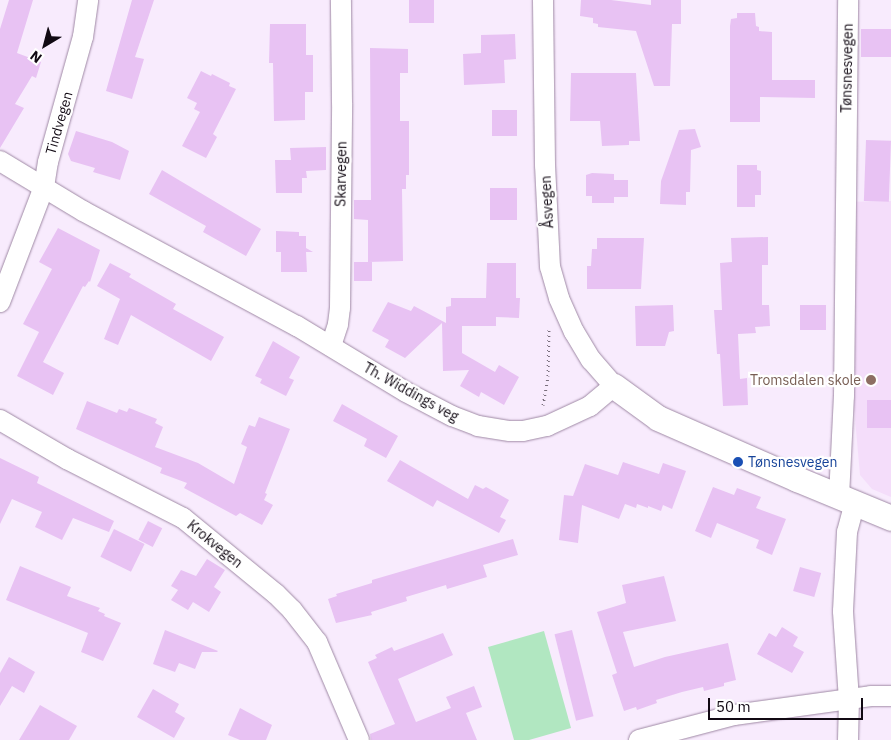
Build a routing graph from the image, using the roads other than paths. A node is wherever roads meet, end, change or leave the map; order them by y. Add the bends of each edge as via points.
1 (88, 0) edge
2 (340, 0) edge
3 (543, 0) edge
4 (848, 0) edge
5 (0, 161) edge
6 (44, 187) junction
7 (0, 302) edge
8 (331, 346) junction
9 (614, 386) junction
10 (0, 420) edge
11 (847, 500) junction
12 (891, 518) edge
13 (891, 696) edge
14 (849, 700) junction
15 (359, 740) edge
16 (639, 740) edge
17 (848, 740) edge

1 - 6 street, Tindvegen via 83,37
2 - 8 street, Skarvegen via 340,308
3 - 9 street, Åsvegen via 549,256 558,298 582,347
4 - 11 street, Tønsnesvegen via 844,396
5 - 6 street, Th. Widdings veg
6 - 7 street
6 - 8 street, Th. Widdings veg
8 - 9 street, Th. Widdings veg via 406,392 469,423 510,431 539,428 578,412
9 - 11 street via 658,418
10 - 15 street, Krokvegen via 67,459 184,518 276,594 317,642
11 - 12 street
11 - 14 street, Tønsnesvegen via 843,611
13 - 14 street
14 - 16 street via 726,716
14 - 17 street, Tønsnesvegen

